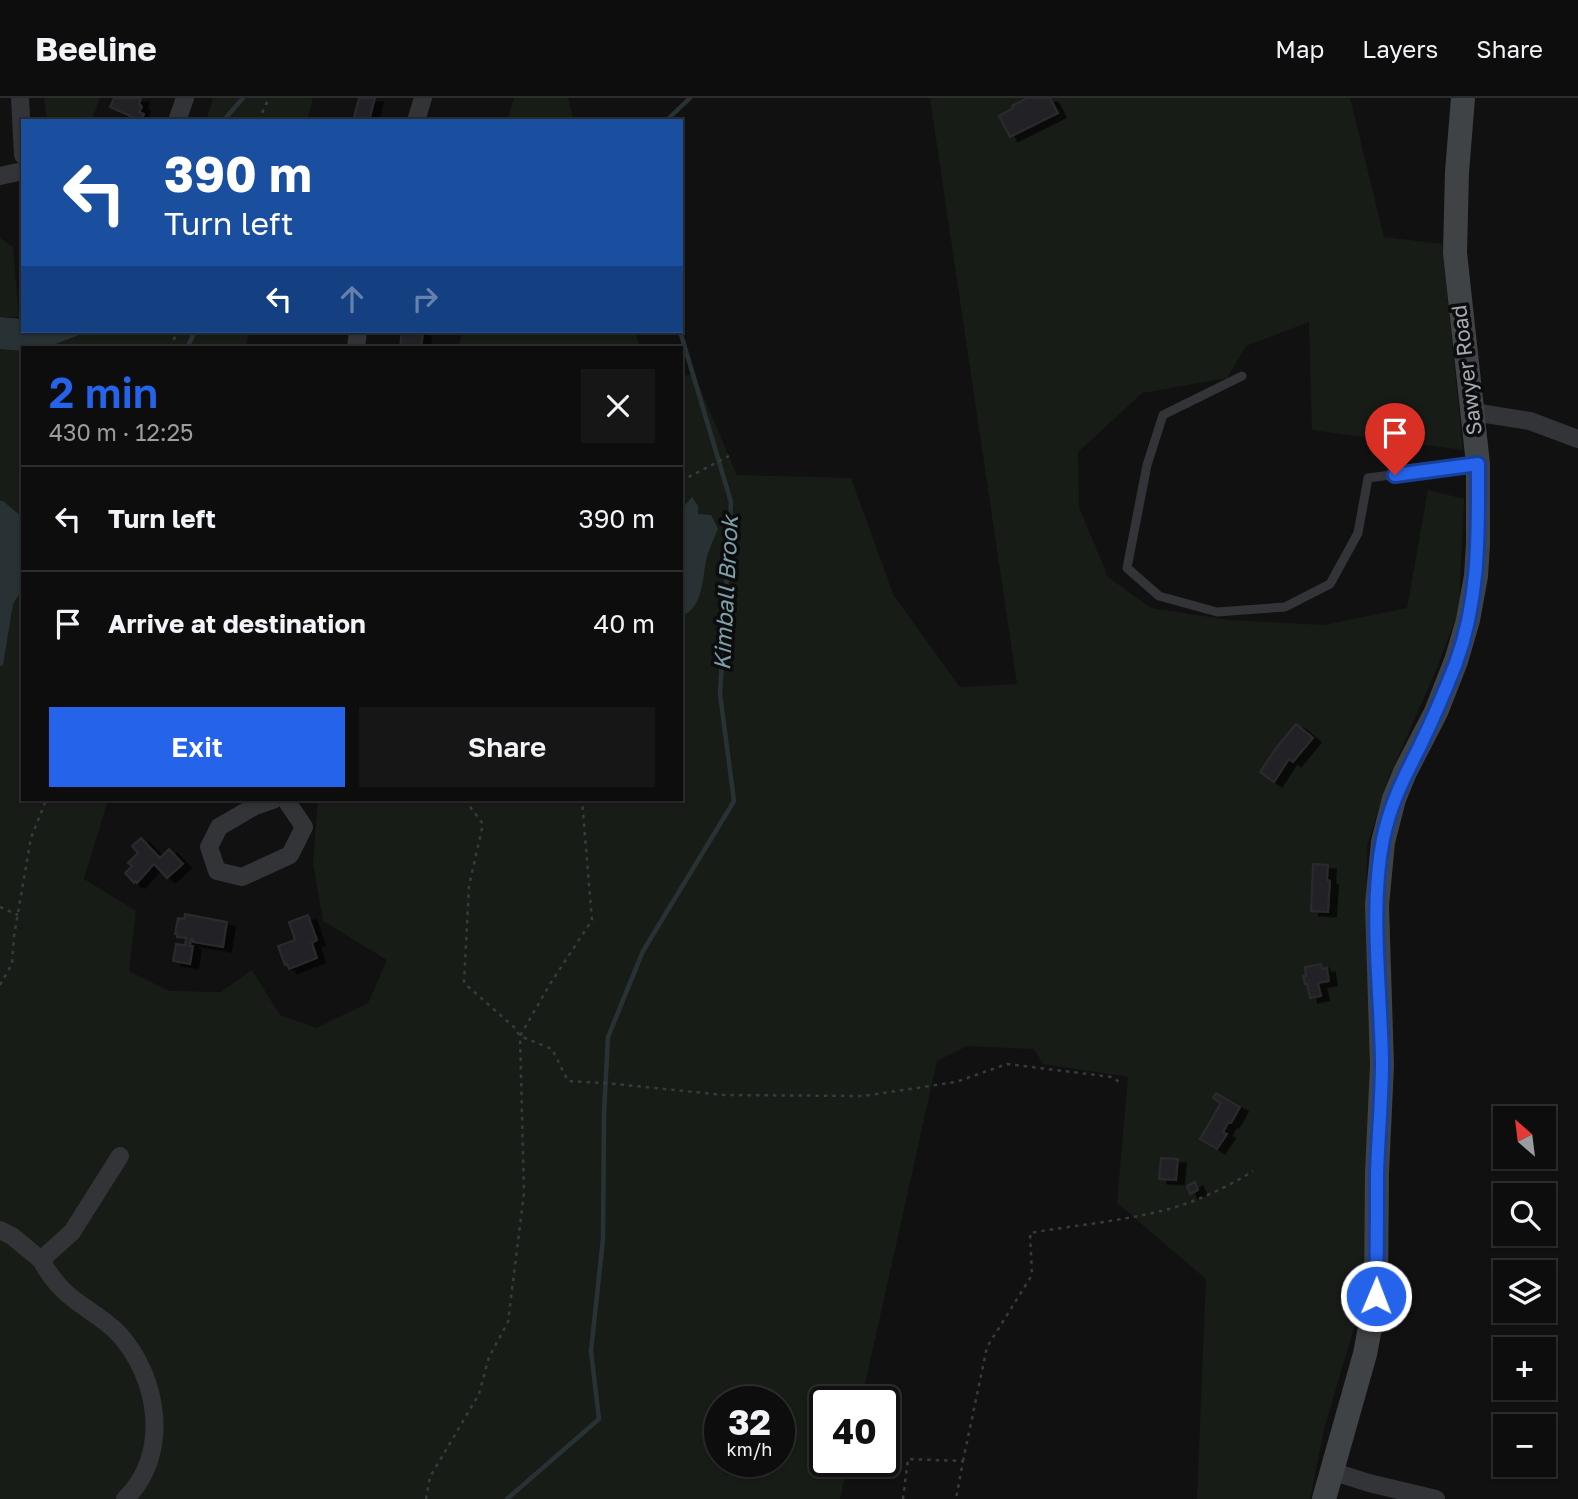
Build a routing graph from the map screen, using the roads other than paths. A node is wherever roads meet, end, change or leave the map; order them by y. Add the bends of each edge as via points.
1 (20, 98) edge
2 (185, 98) edge
3 (423, 98) edge
4 (1463, 98) edge
5 (21, 119) edge
6 (178, 119) edge
7 (417, 119) edge
8 (21, 171) edge
9 (0, 176) edge
10 (1242, 376) dead end
11 (1474, 412) junction
12 (1578, 439) edge
13 (1478, 464) junction
14 (270, 801) edge
15 (287, 801) edge
16 (120, 1156) dead end
17 (0, 1230) edge
18 (41, 1260) junction
19 (1331, 1472) junction
20 (125, 1499) edge
21 (1324, 1499) edge
22 (1436, 1499) edge

1 - 5 street
2 - 6 street
3 - 7 street
4 - 11 street, Sawyer Road via 1455,253
8 - 9 street
10 - 13 lane via 1163,415 1147,465 1126,568 1158,596 1217,611 1285,607 1330,584 1358,533 1367,478
11 - 12 street via 1530,421
11 - 13 street, Sawyer Road
13 - 19 street, Sawyer Road via 1476,576 1468,620 1436,712 1394,799 1383,842 1377,905 1382,1065 1376,1296 1365,1354
14 - 15 street via 219,827 209,848 217,871 242,877 290,855 304,827
16 - 18 street via 72,1232
17 - 18 street
18 - 20 street via 64,1291 121,1336 148,1384 155,1427 152,1453
19 - 21 street, Sawyer Road
19 - 22 street

